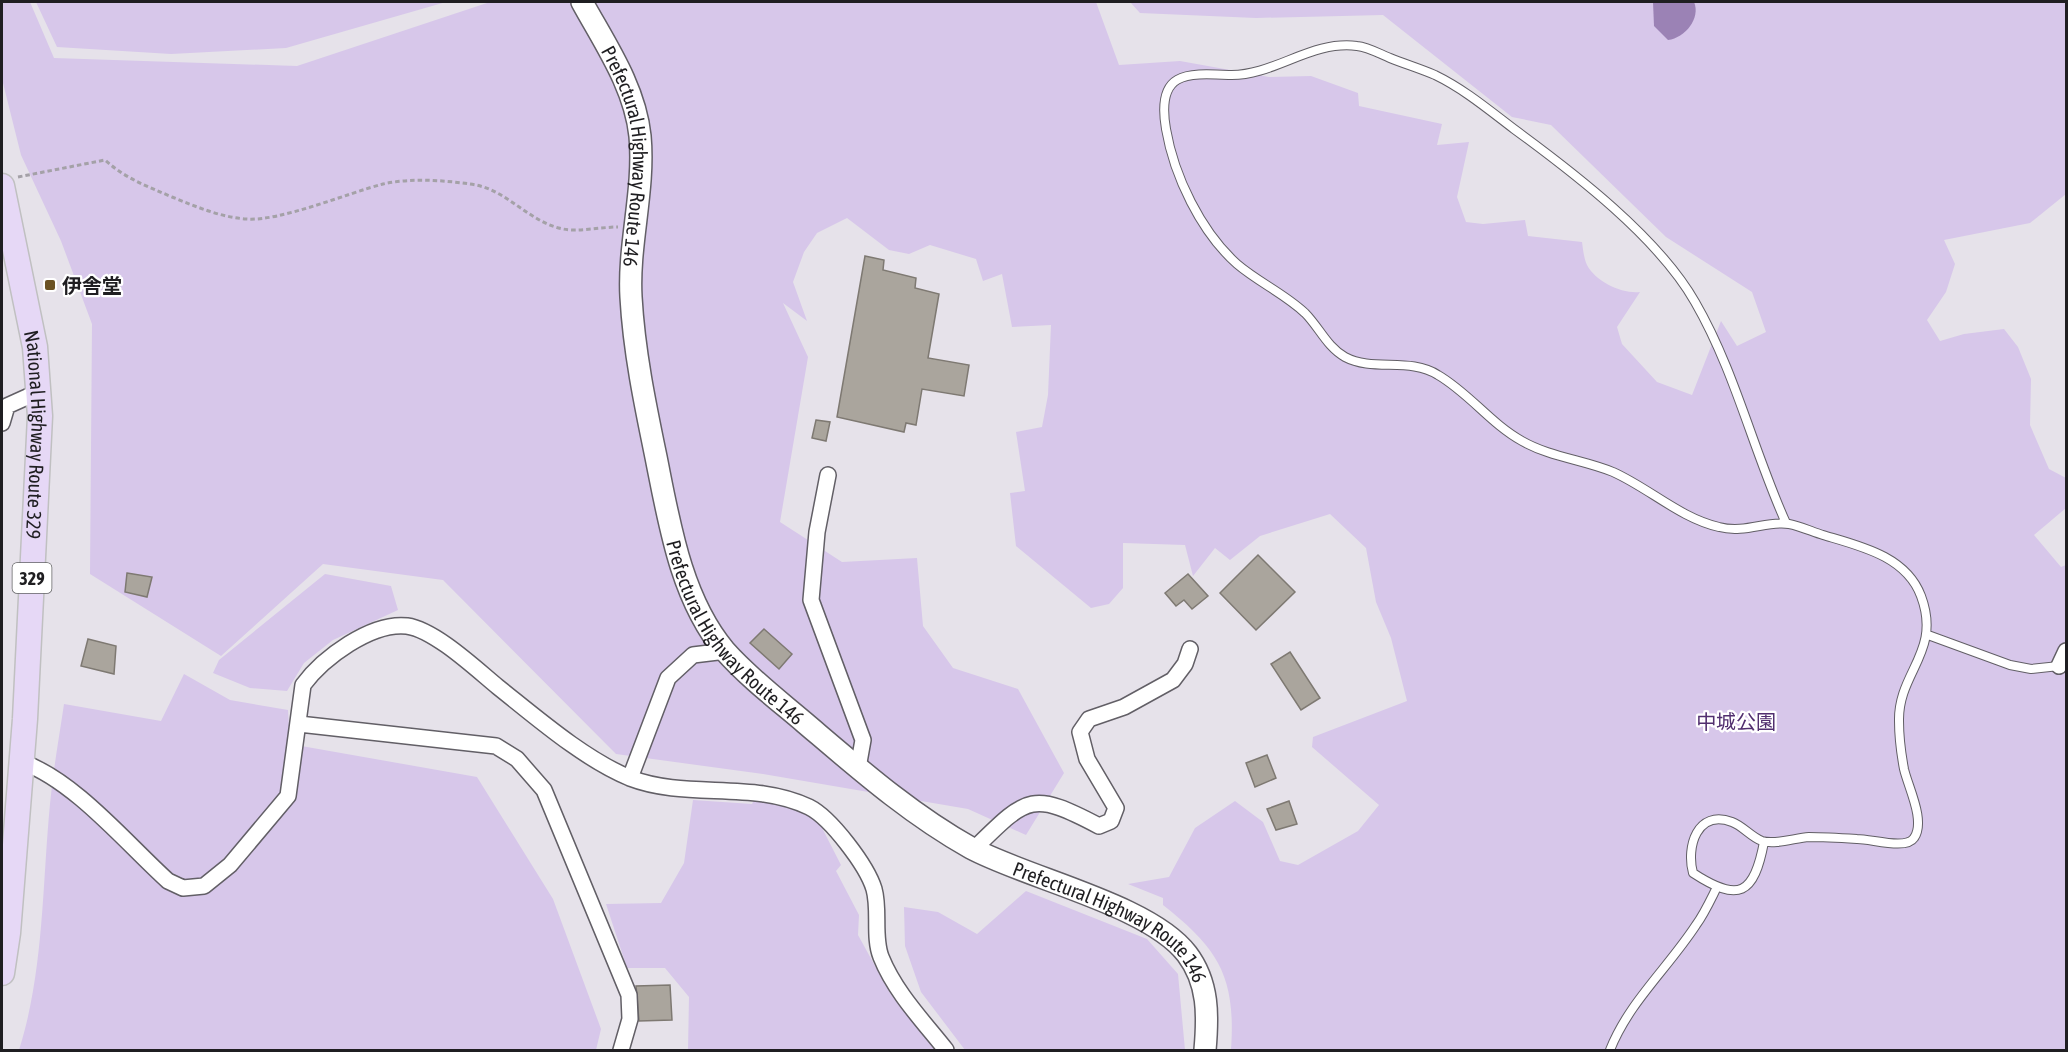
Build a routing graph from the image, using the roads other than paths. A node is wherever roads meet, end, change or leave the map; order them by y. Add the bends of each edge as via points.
1 (582, 2) edge
2 (5, 183) edge
3 (38, 392) junction
4 (2, 423) edge
5 (828, 475) dead end
6 (1786, 523) junction
7 (1928, 635) junction
8 (1190, 649) dead end
9 (726, 651) junction
10 (2067, 651) edge
11 (2059, 666) joint
12 (300, 724) junction
13 (22, 762) junction
14 (858, 768) junction
15 (630, 778) junction
16 (1764, 842) junction
17 (974, 849) junction
18 (1716, 889) junction
19 (2, 973) edge
20 (621, 1050) edge
21 (946, 1050) edge
22 (1205, 1050) edge
23 (1610, 1050) edge

1 - 9 main road, Prefectural Highway Route 146 via 625,82 635,110 640,137 631,296 641,388 674,538 694,601 710,632
2 - 3 highway, National Highway Route 329 / 329 via 35,346
3 - 4 street via 6,406
3 - 13 highway, National Highway Route 329 / 329 via 38,469
5 - 14 street via 817,532 811,600 863,740
6 - 6 lane via 1721,355 1692,297 1655,251 1603,198 1478,101 1438,76 1359,46 1303,54 1260,72 1195,72 1179,77 1169,89 1163,106 1167,135 1185,189 1217,244 1238,265 1308,315 1340,354 1361,362 1431,370 1516,438 1561,457 1608,470 1692,518 1744,531
6 - 7 lane via 1888,559 1907,574 1921,596
7 - 11 lane via 2010,665 2031,669
7 - 16 lane via 1898,713 1905,776 1916,811 1917,832 1912,841 1903,845 1814,837
8 - 17 street via 1173,680 1124,706 1089,718 1080,732 1088,759 1116,808 1111,821 1100,825 1057,805 1031,804 1014,810
9 - 14 main road, Prefectural Highway Route 146
9 - 15 street via 693,655 668,678
10 - 11 street
12 - 13 street via 288,796 230,864 204,886 183,888 168,881 69,789 43,770
12 - 15 street via 303,685 314,670 372,629 408,626 446,644 608,769
12 - 20 street via 496,746 517,759 544,790 629,995 630,1018
13 - 19 highway, National Highway Route 329 / 329
14 - 17 main road, Prefectural Highway Route 146 via 904,805
15 - 21 street via 651,786 765,793 809,807 826,819 846,842 874,888 880,955 902,995
16 - 18 lane via 1759,871 1749,883 1733,892
16 - 18 lane via 1731,821 1715,819 1700,825 1692,840 1691,867 1693,873
17 - 22 main road, Prefectural Highway Route 146 via 1140,918 1169,935 1187,954 1207,1000
18 - 23 lane via 1695,926 1622,1025

